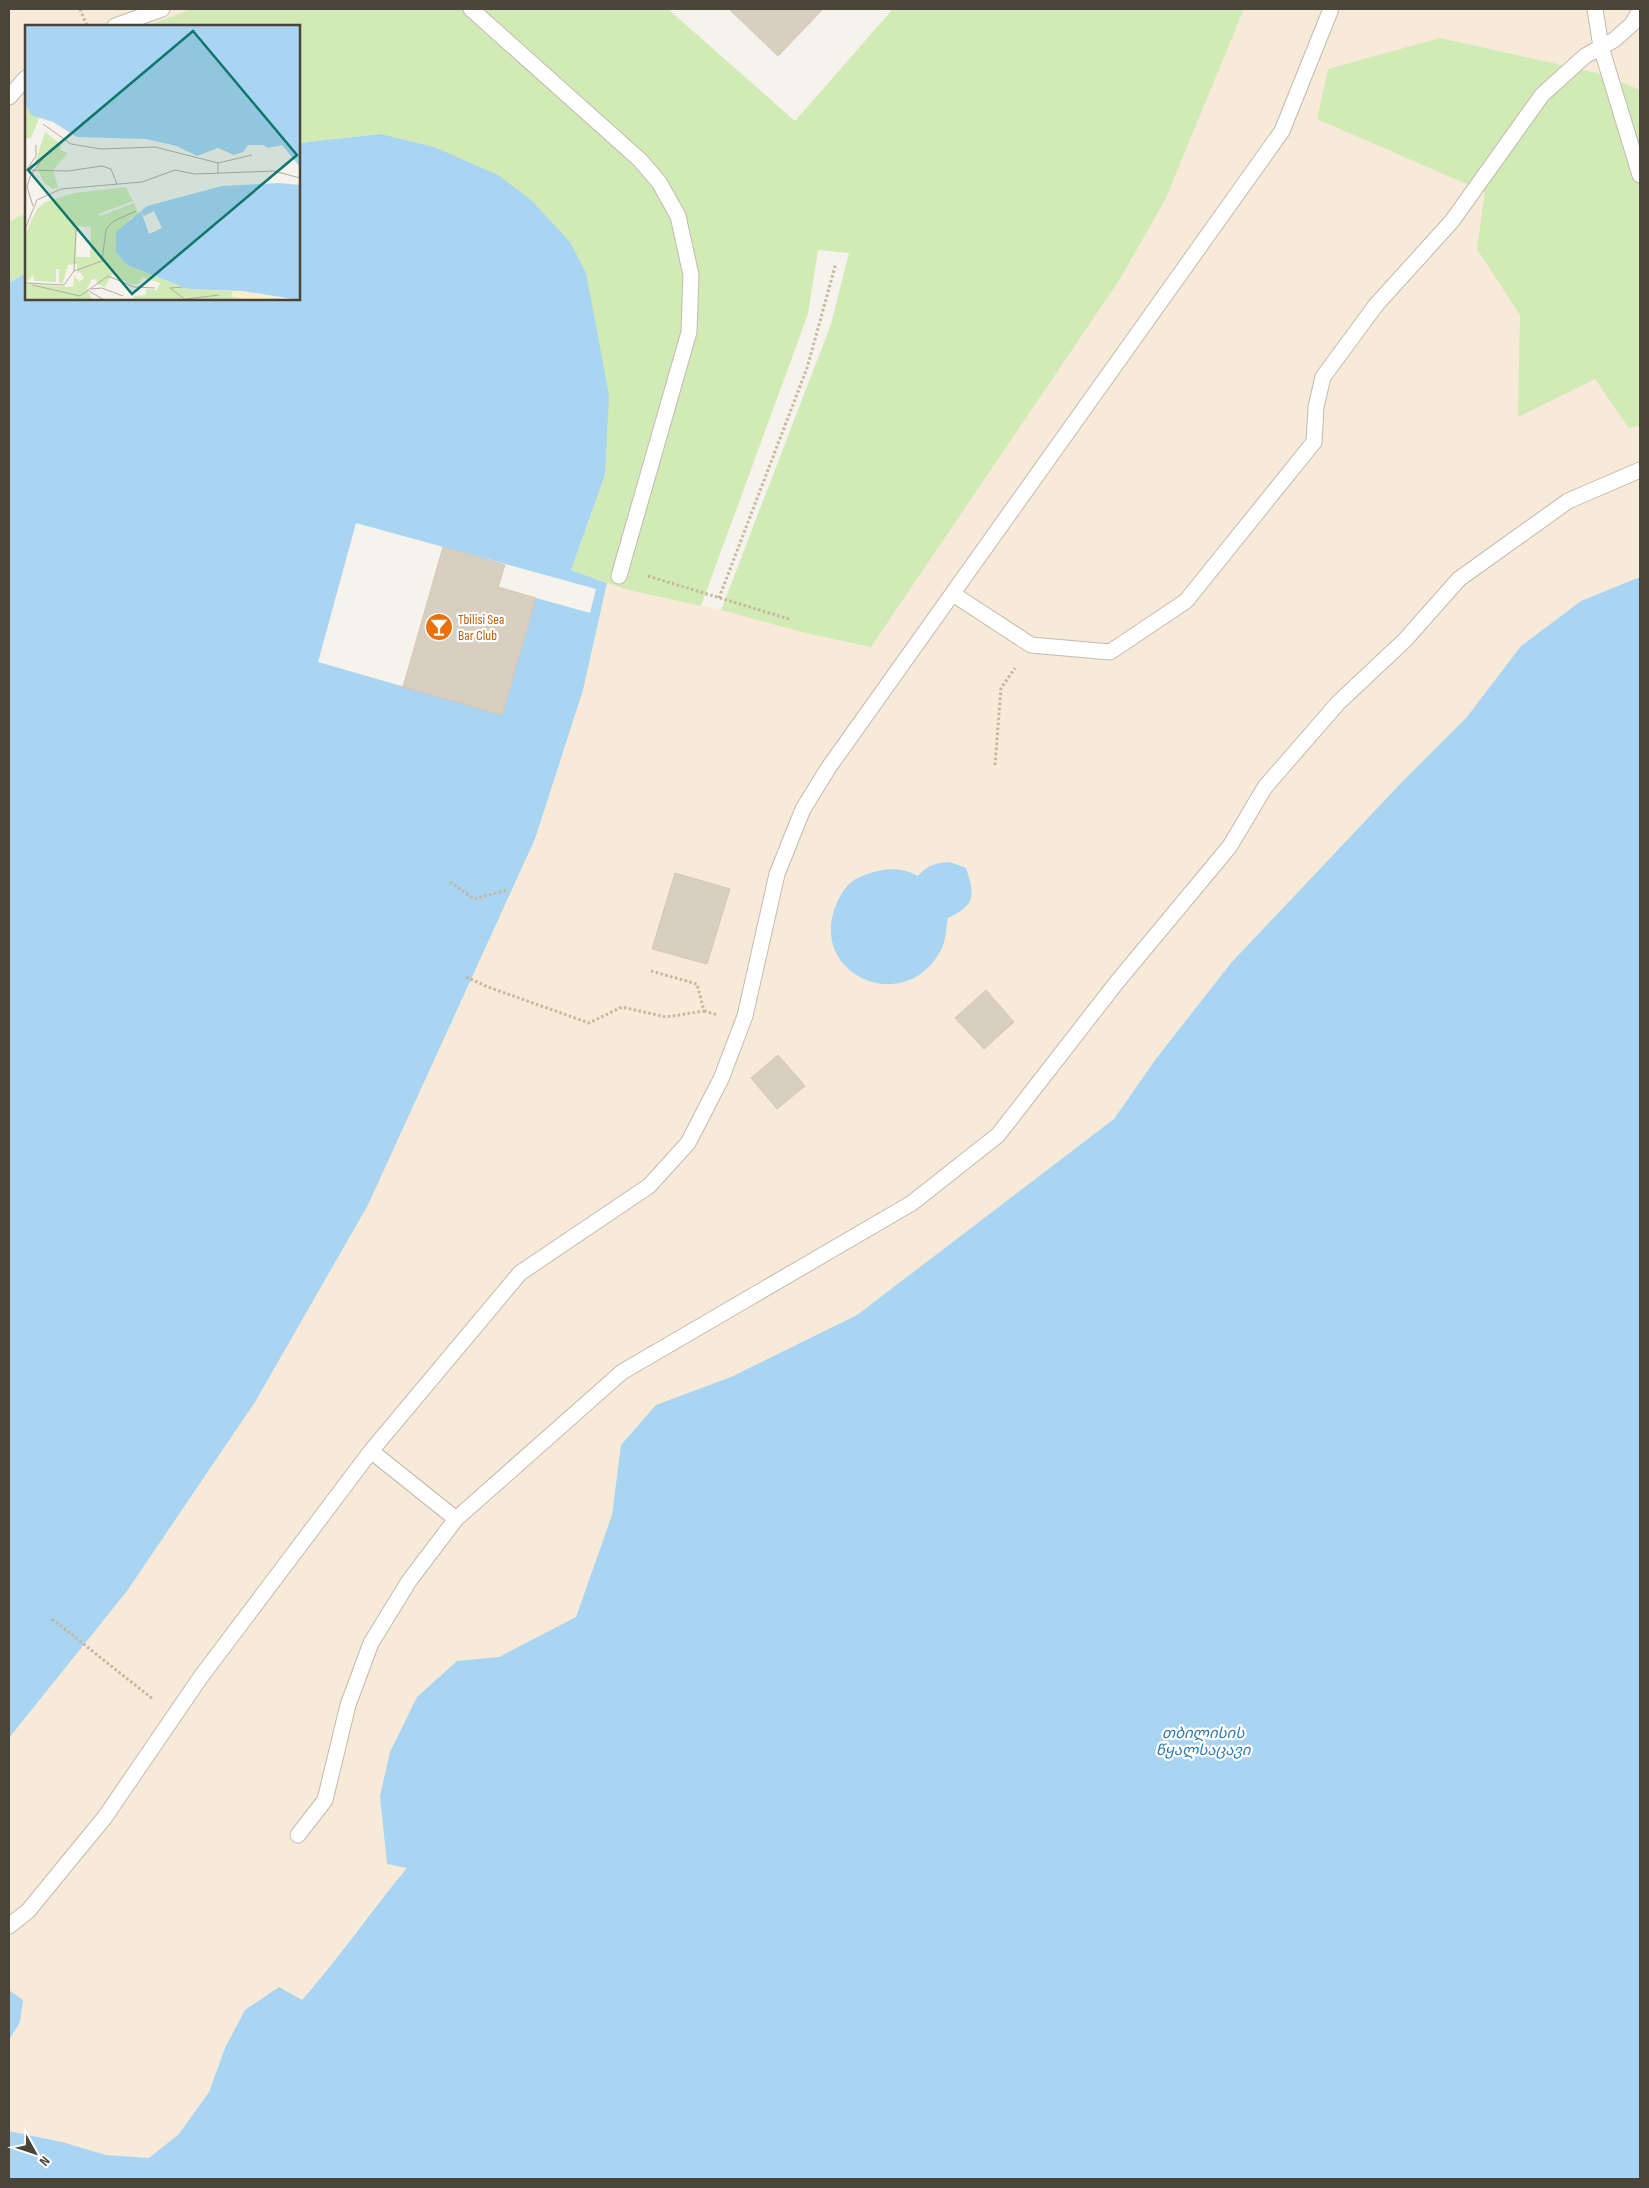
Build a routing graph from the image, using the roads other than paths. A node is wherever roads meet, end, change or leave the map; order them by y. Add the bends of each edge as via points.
1 (162, 9) edge
2 (471, 9) edge
3 (1331, 9) edge
4 (1596, 9) edge
5 (1640, 11) edge
6 (118, 25) edge
7 (1601, 46) junction
8 (25, 79) edge
9 (9, 97) edge
10 (1640, 175) edge
11 (1640, 470) edge
12 (620, 572) road end
13 (953, 594) junction
14 (371, 1451) junction
15 (456, 1519) junction
16 (298, 1835) dead end
17 (9, 1926) edge

1 - 6 lane
2 - 12 lane via 640,160 659,182 678,216 691,275 689,332
3 - 13 lane via 1282,131
4 - 7 lane
5 - 7 lane via 1614,40
7 - 10 lane
7 - 13 lane via 1585,56 1542,95 1452,221 1376,305 1323,377 1316,407 1314,442 1186,601 1110,652 1031,645
8 - 9 lane
11 - 15 lane via 1568,501 1459,578 1405,640 1338,703 1264,787 1230,846 1117,982 998,1135 912,1203 622,1372
13 - 14 lane via 829,767 803,809 777,874 745,1016 721,1079 688,1142 648,1186 520,1274
14 - 15 lane
14 - 17 lane via 200,1678 105,1817 28,1911
15 - 16 lane via 409,1581 371,1643 348,1705 325,1800

